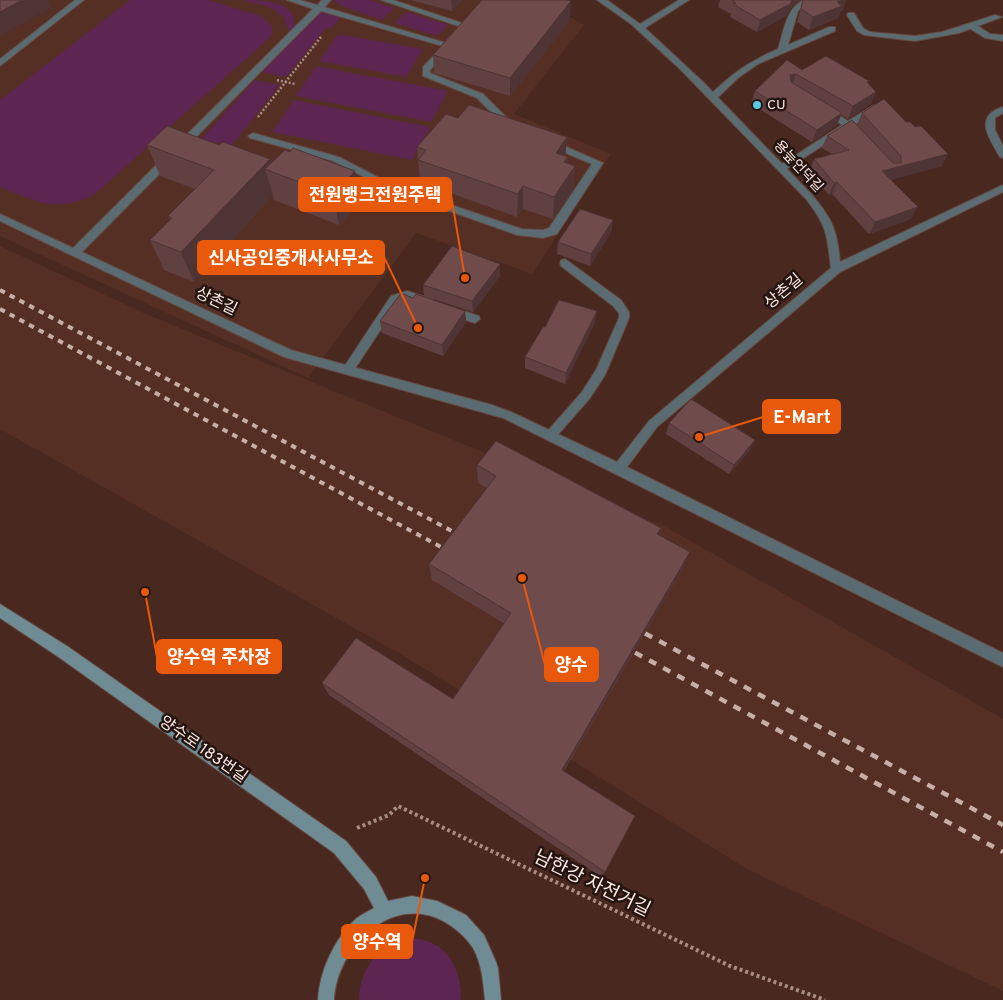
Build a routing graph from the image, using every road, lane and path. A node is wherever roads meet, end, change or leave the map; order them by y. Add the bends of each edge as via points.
1 (80, 0) edge
2 (291, 0) edge
3 (327, 0) edge
4 (385, 0) edge
5 (601, 0) edge
6 (685, 0) edge
7 (811, 0) edge
8 (69, 4) edge
9 (319, 8) junction
10 (851, 14) dead end
11 (998, 17) dead end
12 (972, 26) junction
13 (639, 28) junction
14 (832, 29) dead end
15 (461, 32) junction
16 (322, 36) dead end
17 (1003, 38) edge
18 (782, 50) junction
19 (0, 63) edge
20 (286, 82) junction
21 (296, 84) dead end
22 (713, 97) junction
23 (816, 106) edge
24 (874, 108) edge
25 (1003, 110) edge
26 (255, 121) dead end
27 (848, 125) junction
28 (522, 132) edge
29 (254, 136) dead end
30 (539, 139) edge
31 (866, 145) edge
32 (314, 152) junction
33 (1003, 155) edge
34 (289, 158) edge
35 (782, 168) junction
36 (1003, 188) edge
37 (0, 217) edge
38 (75, 252) junction
39 (565, 263) dead end
40 (836, 269) junction
41 (475, 319) dead end
42 (348, 370) junction
43 (550, 436) junction
44 (619, 469) junction
45 (0, 610) edge
46 (1003, 660) edge
47 (353, 829) dead end
48 (384, 911) junction
49 (326, 1000) edge
50 (493, 1000) edge
51 (825, 1000) edge

1 - 8 street
2 - 9 street
3 - 9 street
4 - 15 street
5 - 13 street, 용늪언덕길
6 - 13 street
7 - 18 street via 798,5 794,11
8 - 19 street
9 - 15 street
9 - 38 street via 190,143
10 - 12 street via 861,30 892,38 933,38
11 - 12 street
12 - 17 street via 988,36
13 - 22 street, 용늪언덕길
14 - 18 street
15 - 28 street via 426,69 426,74 478,95 490,103 506,123
16 - 20 path
18 - 22 street via 744,69
20 - 21 path
20 - 26 path
22 - 35 street, 용늪언덕길
23 - 27 street
24 - 27 street
25 - 33 street via 991,117 989,123
27 - 31 street
27 - 35 street
29 - 32 street
30 - 32 street via 598,163 553,231 543,234 520,232 390,187 336,159
32 - 34 street
35 - 40 street, 용늪언덕길 via 809,197 829,226
36 - 40 street, 상촌길
37 - 38 street, 상촌길
38 - 42 street, 상촌길 via 288,354
39 - 43 street via 617,304 624,312 624,318 601,372 586,395
40 - 44 street, 상촌길 via 653,424
41 - 42 street via 412,297 399,296
42 - 43 street, 상촌길 via 488,408
43 - 44 street, 상촌길
44 - 46 street, 상촌길
45 - 48 street, 양수로 183번길 via 340,847 370,883
47 - 51 path, 남한강 자전거길 via 389,815 398,806 730,966
48 - 49 street via 371,917 350,936 334,963
48 - 50 street via 396,906 422,904 448,912 470,930 486,955 494,984

